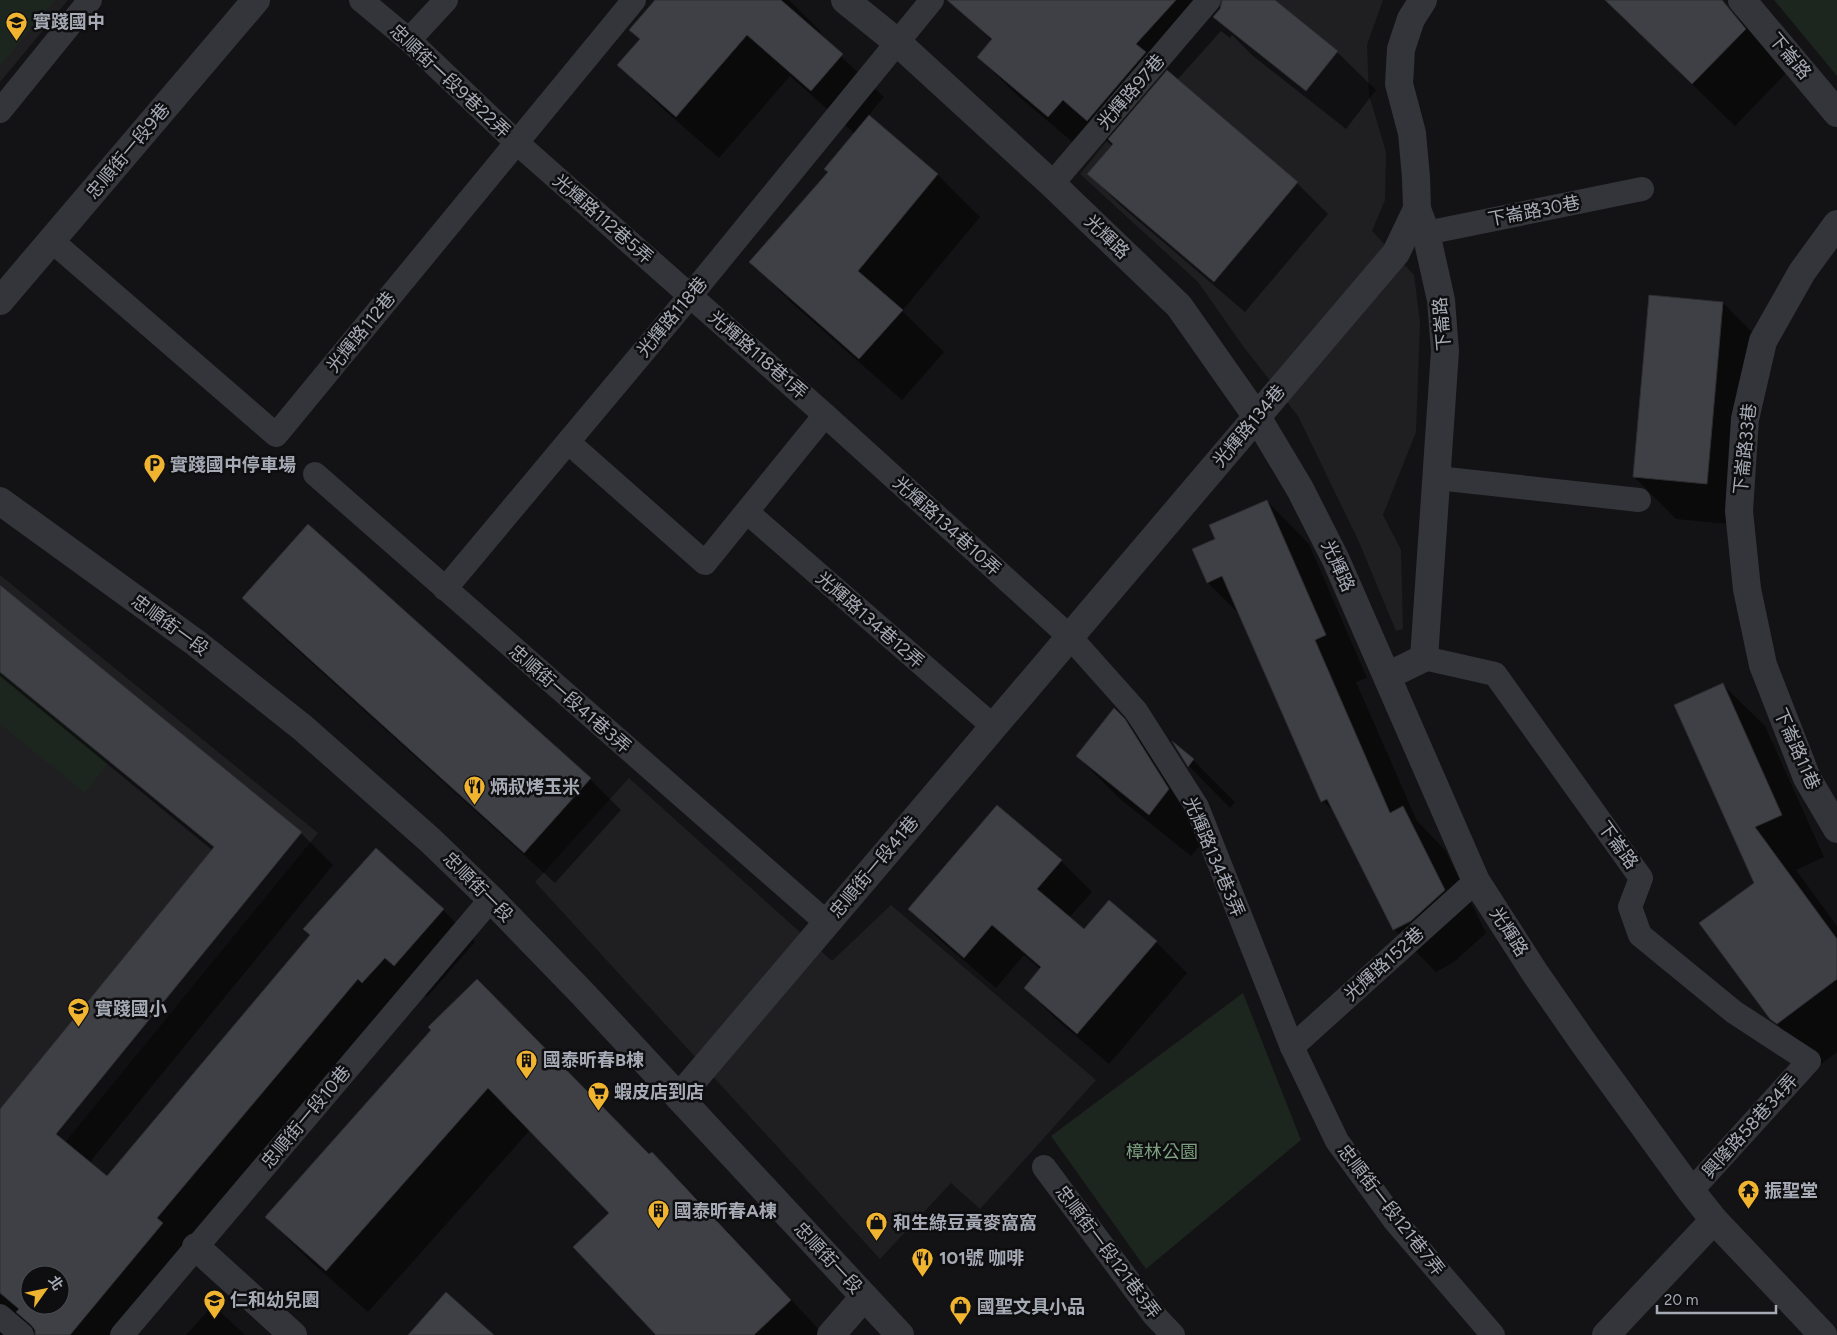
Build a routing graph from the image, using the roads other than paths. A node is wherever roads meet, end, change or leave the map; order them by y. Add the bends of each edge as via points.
1 (90, 0) edge
2 (256, 0) edge
3 (361, 0) edge
4 (446, 0) edge
5 (634, 0) edge
6 (845, 0) edge
7 (932, 0) edge
8 (1209, 0) edge
9 (1423, 0) edge
10 (1742, 0) edge
11 (409, 40) junction
12 (896, 42) junction
13 (0, 111) edge
14 (1837, 113) edge
15 (516, 142) junction
16 (1052, 184) junction
17 (1642, 189) dead end
18 (1421, 221) junction
19 (1837, 224) edge
20 (52, 241) junction
21 (690, 296) junction
22 (0, 301) edge
23 (825, 415) junction
24 (1256, 417) junction
25 (568, 442) junction
26 (314, 474) dead end
27 (1437, 478) junction
28 (1639, 500) dead end
29 (0, 501) edge
30 (747, 512) junction
31 (445, 589) junction
32 (1070, 637) junction
33 (1424, 658) junction
34 (1763, 665) joint
35 (1387, 676) junction
36 (994, 727) junction
37 (1837, 829) edge
38 (1476, 881) junction
39 (491, 899) junction
40 (827, 923) junction
41 (1292, 1047) junction
42 (1809, 1062) joint
43 (679, 1097) junction
44 (1044, 1167) dead end
45 (1691, 1191) junction
46 (1714, 1220) junction
47 (196, 1247) junction
48 (864, 1297) junction
49 (0, 1316) edge
50 (22, 1335) edge
51 (122, 1335) edge
52 (293, 1335) edge
53 (831, 1335) edge
54 (900, 1335) edge
55 (1173, 1335) edge
56 (1493, 1335) edge
57 (1606, 1335) edge
58 (1823, 1335) edge

1 - 13 lane
2 - 20 street, 忠順街一段9巷
3 - 11 lane, 忠順街一段9巷22弄
4 - 11 lane
5 - 15 lane, 光輝路112巷
6 - 12 street, 光輝路
7 - 12 lane, 光輝路118巷
8 - 16 lane, 光輝路97巷
9 - 18 street, 下崙路 via 1411,19 1401,49 1399,84 1412,133
10 - 14 street, 下崙路
11 - 15 lane, 忠順街一段9巷22弄
12 - 16 street, 光輝路
12 - 21 lane, 光輝路118巷
15 - 20 lane, 光輝路112巷 via 276,434
15 - 21 lane, 光輝路112巷5弄
16 - 24 street, 光輝路 via 1179,306
17 - 18 lane, 下崙路30巷
18 - 24 street, 光輝路134巷
18 - 27 street, 下崙路 via 1441,300 1445,351
19 - 34 street, 下崙路33巷 via 1802,272 1763,341 1745,419 1739,511 1747,589
20 - 22 street, 忠順街一段9巷
21 - 23 lane, 光輝路118巷1弄
21 - 25 lane, 光輝路118巷
23 - 30 lane
23 - 32 lane, 光輝路134巷10弄
24 - 32 street, 光輝路134巷
24 - 35 street, 光輝路 via 1300,489 1336,560
25 - 30 lane via 705,563
25 - 31 lane, 光輝路118巷
26 - 31 lane, 忠順街一段41巷3弄
27 - 28 lane
27 - 33 street, 下崙路
29 - 39 street, 忠順街一段 via 196,643 295,722 408,820
30 - 36 lane, 光輝路134巷12弄
31 - 40 lane, 忠順街一段41巷3弄
32 - 36 street, 忠順街一段41巷
32 - 41 lane, 光輝路134巷3弄 via 1136,711 1197,807
33 - 35 street
33 - 42 lane, 下崙路 via 1495,674 1641,878 1630,907 1640,935 1734,1012
34 - 37 street, 下崙路11巷 via 1807,778
35 - 38 street, 光輝路
36 - 40 street, 忠順街一段41巷
38 - 41 lane, 光輝路152巷
38 - 45 street, 光輝路 via 1535,973
39 - 43 street, 忠順街一段
39 - 47 lane, 忠順街一段10巷
40 - 43 street, 忠順街一段41巷
41 - 56 lane, 忠順街一段121巷7弄 via 1337,1141 1395,1221
42 - 45 lane, 興隆路58巷34弄
43 - 48 street, 忠順街一段
44 - 55 lane, 忠順街一段121巷3弄
45 - 46 street, 光輝路
46 - 57 street
46 - 58 street, 光輝路
47 - 51 lane, 忠順街一段10巷
47 - 52 street
48 - 53 street
48 - 54 street, 忠順街一段
49 - 50 lane

